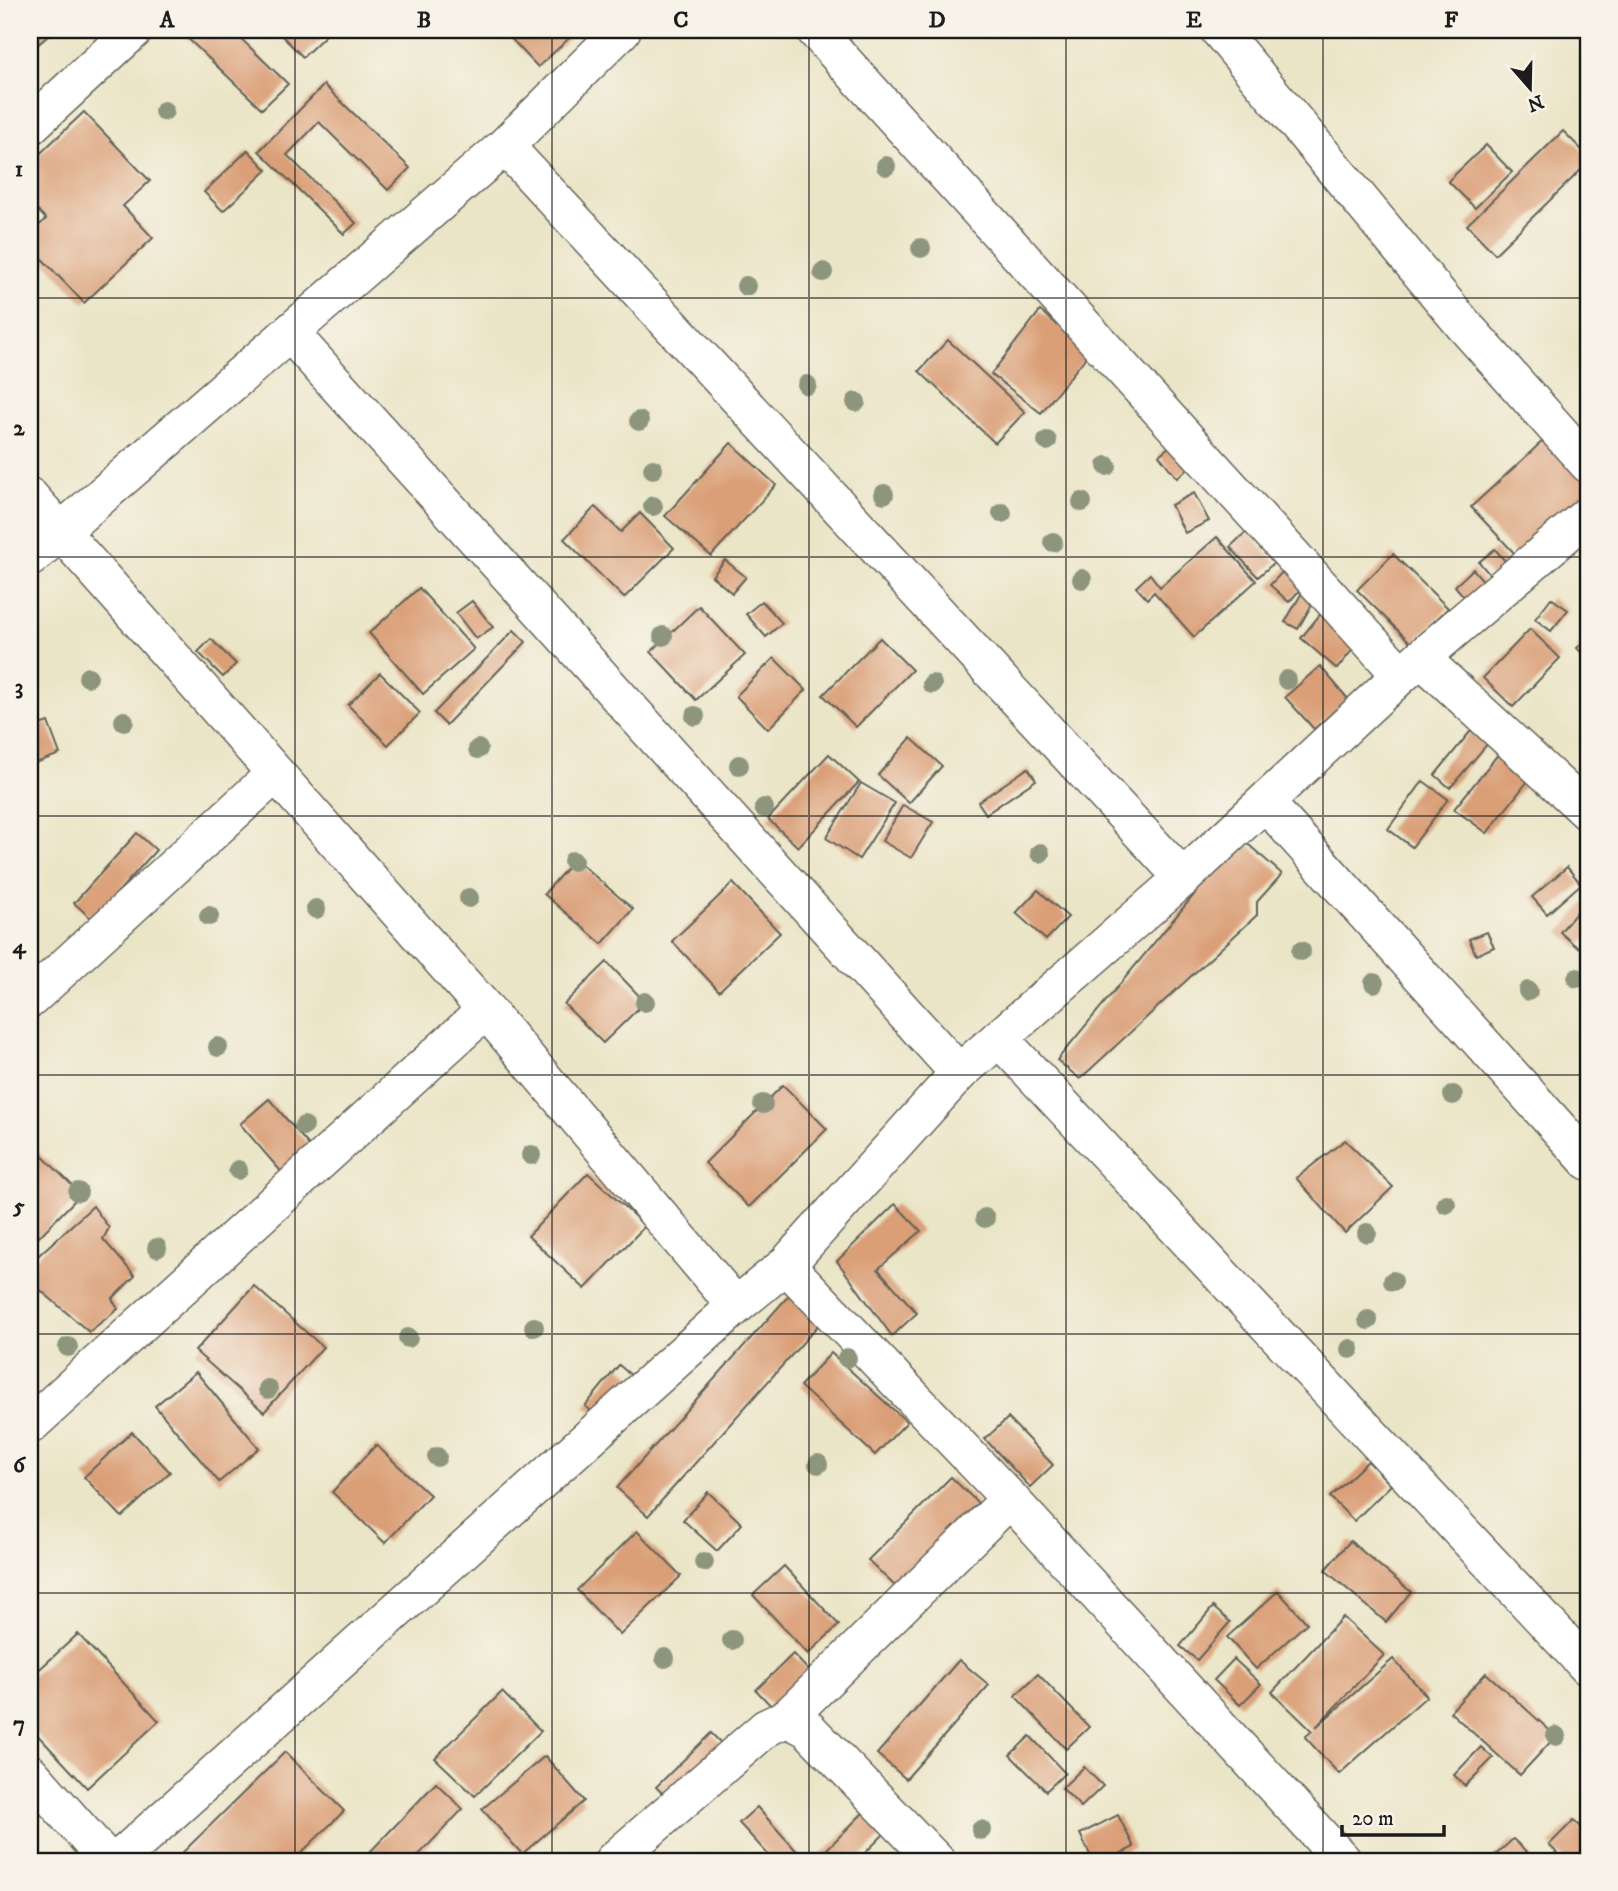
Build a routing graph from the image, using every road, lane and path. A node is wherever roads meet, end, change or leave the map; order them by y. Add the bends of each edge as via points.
1 (134, 30) edge
2 (622, 30) edge
3 (815, 30) edge
4 (1219, 30) edge
5 (30, 126) edge
6 (505, 146) junction
7 (289, 333) junction
8 (1588, 464) edge
9 (30, 497) edge
10 (1588, 515) edge
11 (59, 531) junction
12 (30, 558) edge
13 (1411, 666) junction
14 (275, 774) junction
15 (1265, 802) junction
16 (1588, 812) edge
17 (1182, 878) junction
18 (30, 999) edge
19 (486, 1010) junction
20 (999, 1038) junction
21 (959, 1073) junction
22 (1588, 1161) edge
23 (786, 1265) junction
24 (736, 1306) junction
25 (30, 1425) edge
26 (1010, 1499) junction
27 (1588, 1667) edge
28 (787, 1718) junction
29 (30, 1773) edge
30 (108, 1861) edge
31 (117, 1861) edge
32 (613, 1861) edge
33 (936, 1861) edge
34 (1343, 1861) edge

1 - 5 street
2 - 6 street
3 - 13 street
4 - 8 street via 1463,324
6 - 7 street
6 - 17 street
7 - 11 street
7 - 21 street
9 - 11 street
10 - 13 street
11 - 12 street
11 - 14 street
13 - 15 street
13 - 16 street
14 - 18 street
14 - 19 street
15 - 17 street
15 - 22 street
17 - 20 street
19 - 24 street
19 - 25 street
20 - 21 street
20 - 27 street
21 - 23 street
23 - 24 street
23 - 26 street
24 - 31 street
26 - 28 street
26 - 34 street
28 - 32 street via 766,1728
28 - 33 street via 808,1729
29 - 30 street

